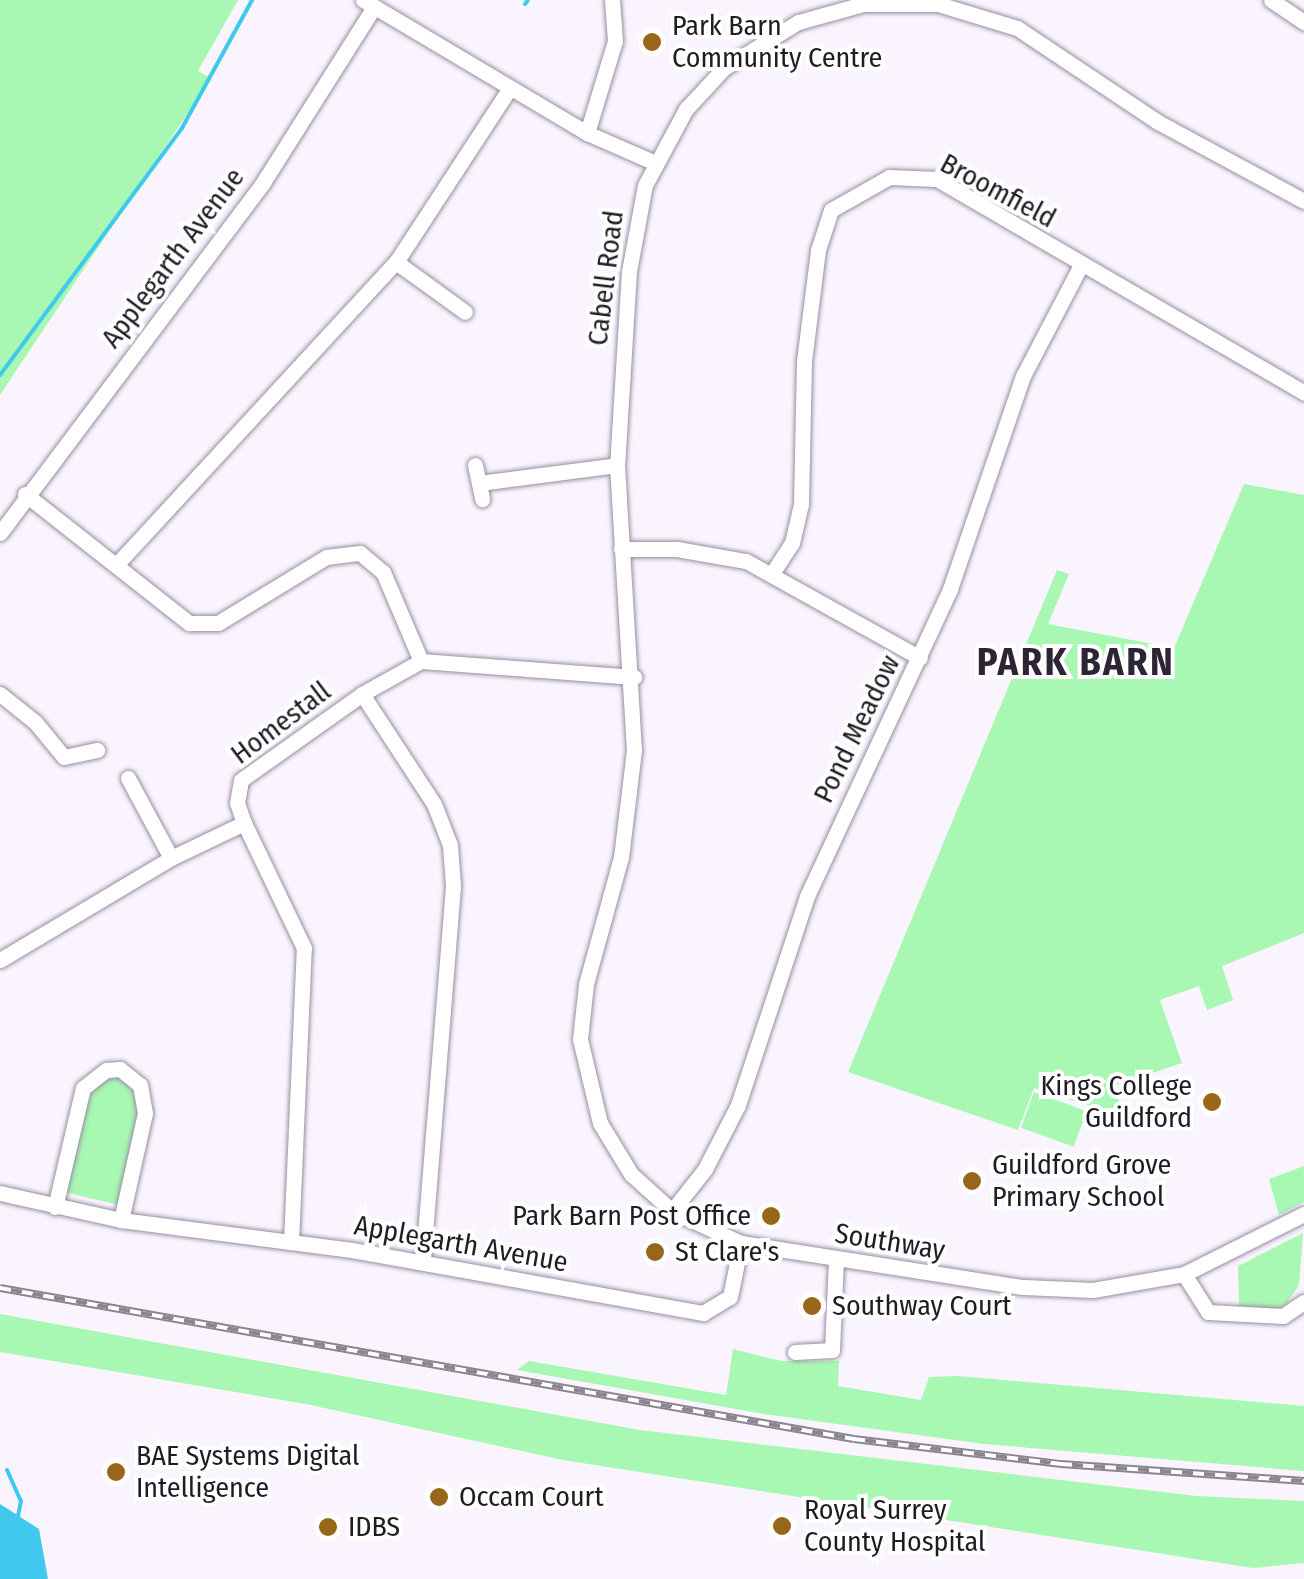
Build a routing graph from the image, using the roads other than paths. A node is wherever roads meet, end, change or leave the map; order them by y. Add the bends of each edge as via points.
1 (612, 0) edge
2 (1271, 0) edge
3 (369, 3) edge
4 (819, 7) edge
5 (1304, 22) edge
6 (509, 89) junction
7 (587, 132) junction
8 (653, 162) junction
9 (1304, 201) edge
10 (396, 262) junction
11 (1080, 266) junction
12 (469, 313) dead end
13 (1304, 393) edge
14 (475, 465) dead end
15 (617, 465) junction
16 (25, 494) junction
17 (0, 532) edge
18 (620, 550) junction
19 (116, 565) junction
20 (773, 572) junction
21 (920, 658) junction
22 (421, 661) junction
23 (634, 677) junction
24 (0, 694) edge
25 (362, 694) junction
26 (97, 750) dead end
27 (64, 757) junction
28 (54, 773) dead end
29 (128, 778) dead end
30 (244, 823) junction
31 (172, 858) junction
32 (0, 960) edge
33 (617, 1156) joint
34 (0, 1193) edge
35 (55, 1206) junction
36 (672, 1211) junction
37 (1304, 1214) edge
38 (121, 1220) junction
39 (291, 1242) junction
40 (741, 1242) junction
41 (836, 1258) junction
42 (423, 1262) junction
43 (1184, 1274) junction
44 (1304, 1302) edge
45 (795, 1352) dead end

1 - 7 street via 615,41
2 - 5 street
3 - 6 street
3 - 16 street, Applegarth Avenue via 264,181
4 - 8 street, Cabell Road via 714,77
4 - 9 street, Cabell Road via 905,1 998,19 1158,122
6 - 7 street
6 - 10 street
7 - 8 street
8 - 15 street, Cabell Road via 629,271
10 - 12 street
10 - 19 street
11 - 13 street, Broomfield
11 - 20 street, Broomfield via 937,179 889,177 831,210 818,250 804,361 801,504 792,542
11 - 21 street, Pond Meadow via 1023,376
14 - 15 street via 481,491
15 - 18 street, Cabell Road
16 - 17 street, Applegarth Avenue
16 - 19 street
18 - 20 street via 721,553
18 - 23 street, Cabell Road
19 - 22 street via 174,616 204,624 218,623 326,557 360,552 383,572
20 - 21 street
21 - 36 street, Pond Meadow via 807,896 738,1105 706,1169
22 - 23 street
22 - 25 street, Homestall
23 - 33 street, Cabell Road via 627,824 581,1014 586,1082
24 - 27 street via 36,722
25 - 30 street, Homestall via 242,780 237,803
25 - 42 street via 434,804 450,845 454,886
26 - 27 street
27 - 28 street
29 - 31 street
30 - 31 street
30 - 39 street, Homestall via 304,948
31 - 32 street
33 - 36 street, Southway
34 - 35 street, Applegarth Avenue
35 - 38 street, Applegarth Avenue
35 - 38 street via 82,1088 106,1070 120,1070 140,1085 145,1112
36 - 40 street, Southway
37 - 43 street, Southway
38 - 39 street, Applegarth Avenue
39 - 42 street, Applegarth Avenue
40 - 41 street, Southway
40 - 42 street, Applegarth Avenue via 730,1298 710,1312
41 - 43 street, Southway via 1058,1291 1113,1289
41 - 45 street via 832,1350
43 - 44 street via 1208,1312 1284,1316

